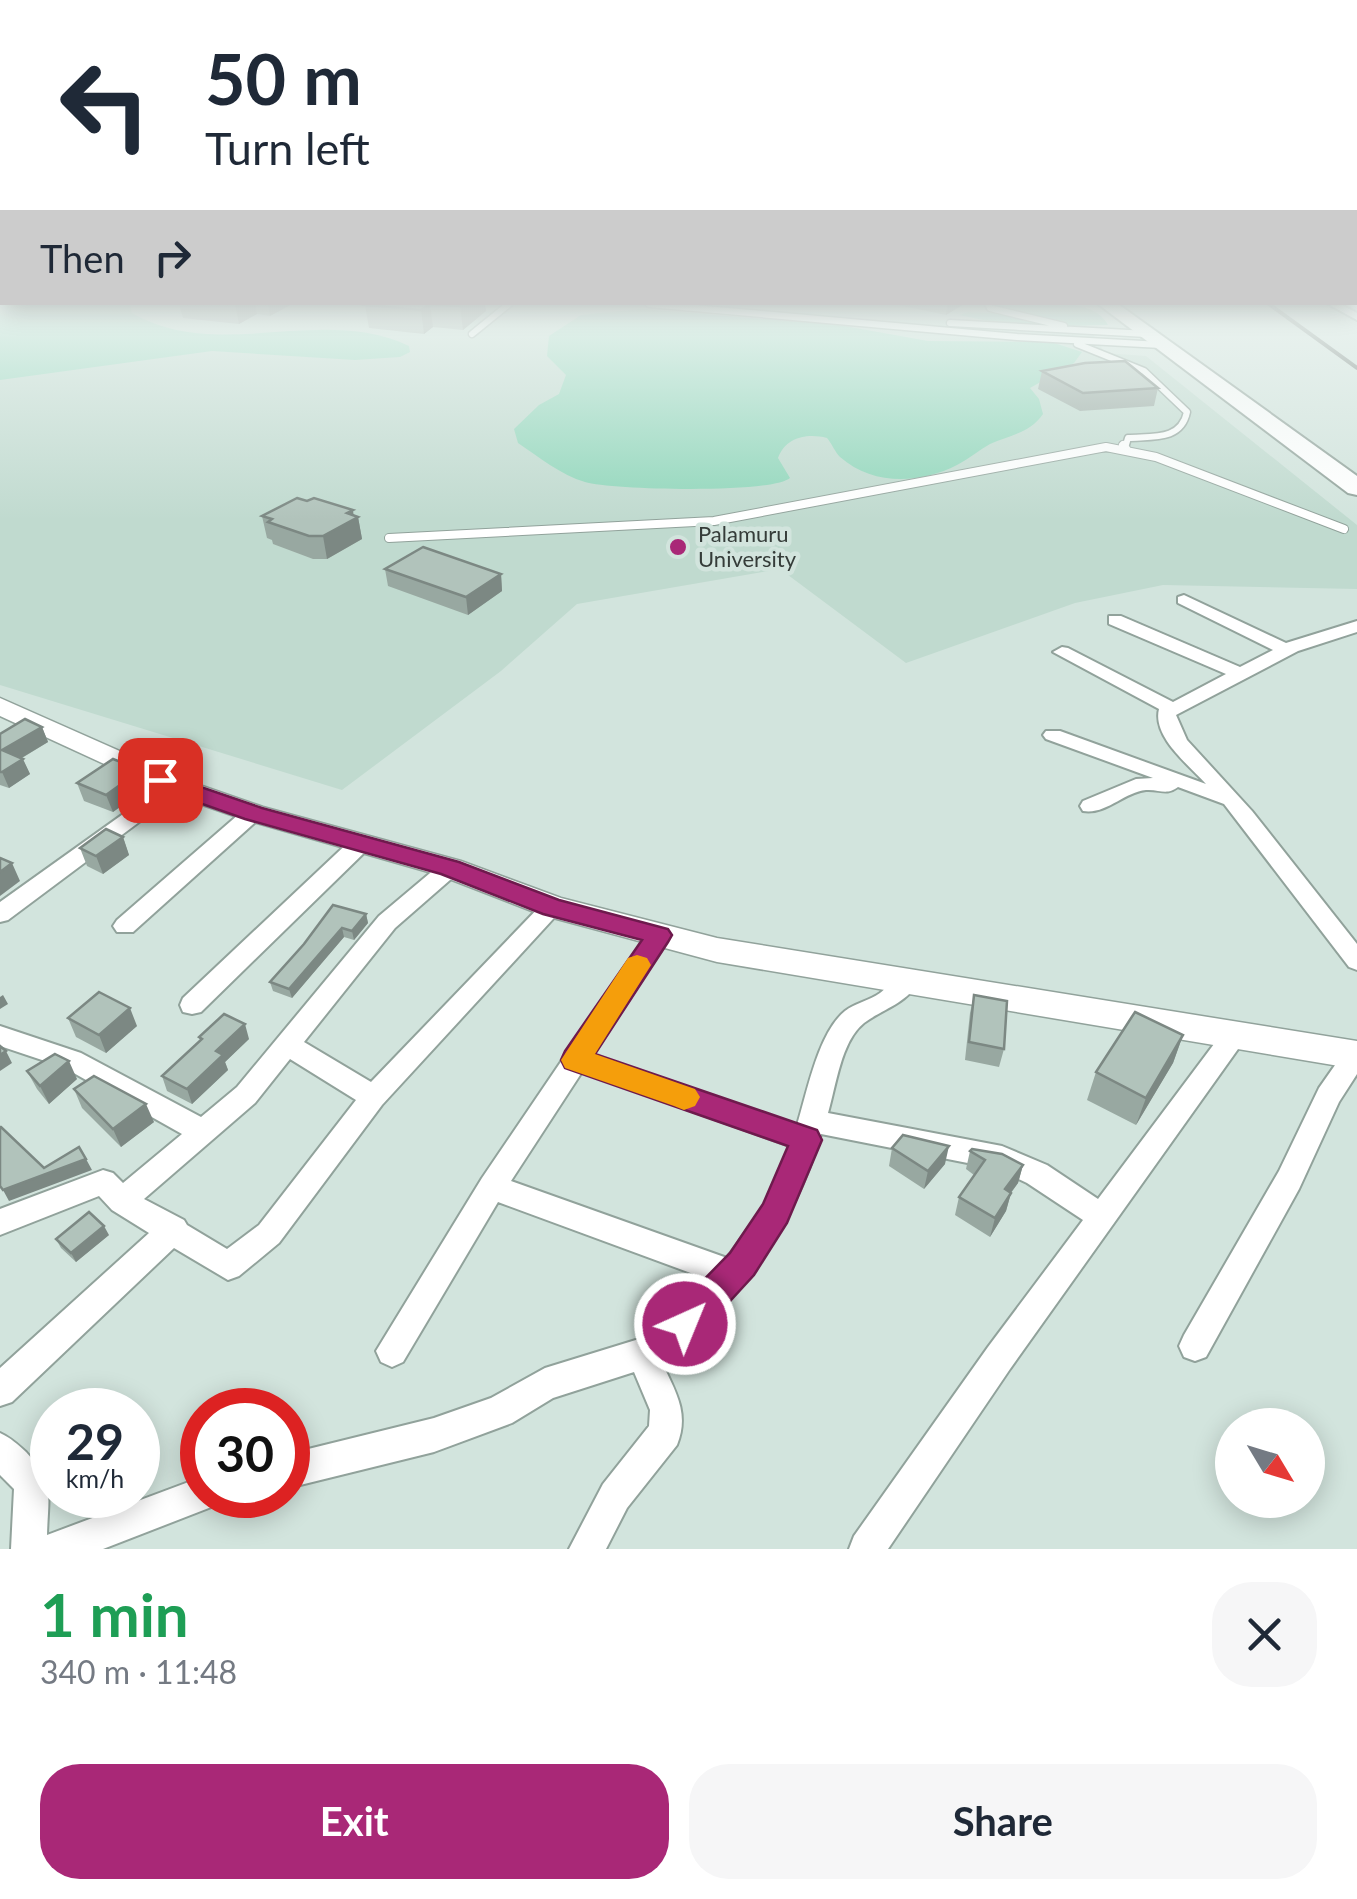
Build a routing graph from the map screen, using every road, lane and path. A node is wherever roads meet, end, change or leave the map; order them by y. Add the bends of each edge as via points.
1 (1150, 376) edge
2 (1200, 376) edge
3 (1205, 376) edge
4 (1127, 450) junction
5 (1357, 488) edge
6 (1357, 502) edge
7 (1344, 529) dead end
8 (390, 538) dead end
9 (1184, 600) dead end
10 (1114, 620) dead end
11 (1357, 626) edge
12 (1286, 650) junction
13 (1062, 652) dead end
14 (1240, 673) junction
15 (0, 706) edge
16 (1171, 708) junction
17 (1053, 734) dead end
18 (175, 786) junction
19 (1232, 800) junction
20 (1090, 806) dead end
21 (254, 813) junction
22 (361, 843) junction
23 (450, 868) junction
24 (552, 907) junction
25 (0, 914) edge
26 (125, 926) dead end
27 (659, 935) junction
28 (1357, 961) edge
29 (909, 979) junction
30 (192, 1005) dead end
31 (1235, 1035) junction
32 (0, 1036) edge
33 (288, 1046) junction
34 (1356, 1055) edge
35 (576, 1060) junction
36 (373, 1097) junction
37 (810, 1130) junction
38 (204, 1132) junction
39 (492, 1187) junction
40 (122, 1201) junction
41 (1102, 1217) junction
42 (0, 1222) edge
43 (174, 1229) junction
44 (732, 1274) junction
45 (1195, 1346) dead end
46 (662, 1348) junction
47 (392, 1351) dead end
48 (0, 1390) edge
49 (0, 1450) edge
50 (310, 1465) edge
51 (180, 1502) edge
52 (29, 1549) edge
53 (56, 1549) edge
54 (587, 1549) edge
55 (867, 1549) edge

1 - 4 lane via 1187,412 1184,425 1174,434 1128,438
2 - 6 highway
3 - 5 highway
4 - 7 lane
4 - 8 lane via 1080,450 714,522
9 - 12 street
10 - 14 street
11 - 12 street
12 - 14 street
13 - 16 street
14 - 16 street
15 - 18 street via 25,726
16 - 19 street via 1166,723
17 - 19 street
18 - 21 street
18 - 25 street
19 - 20 street via 1143,782
19 - 28 street
21 - 22 street
21 - 26 street
22 - 23 street
22 - 30 street
23 - 24 street
23 - 33 street via 387,922
24 - 27 street
24 - 36 street
27 - 29 street
27 - 35 street
29 - 31 street
29 - 37 street via 888,1000 854,1017 838,1038
31 - 34 street
31 - 41 street
32 - 38 street via 72,1060
33 - 36 street
33 - 38 street
34 - 45 street
35 - 37 street
35 - 39 street
36 - 43 street via 269,1234 228,1266
37 - 41 street via 1002,1158
37 - 44 street via 782,1202
38 - 40 street
39 - 44 street
39 - 47 street
40 - 42 street via 103,1182
40 - 43 street
41 - 55 street
43 - 48 street
44 - 46 street
46 - 50 street via 545,1384 500,1411 434,1436
46 - 54 street via 646,1363 667,1410 665,1432 615,1496
49 - 52 street via 31,1484
51 - 53 street

